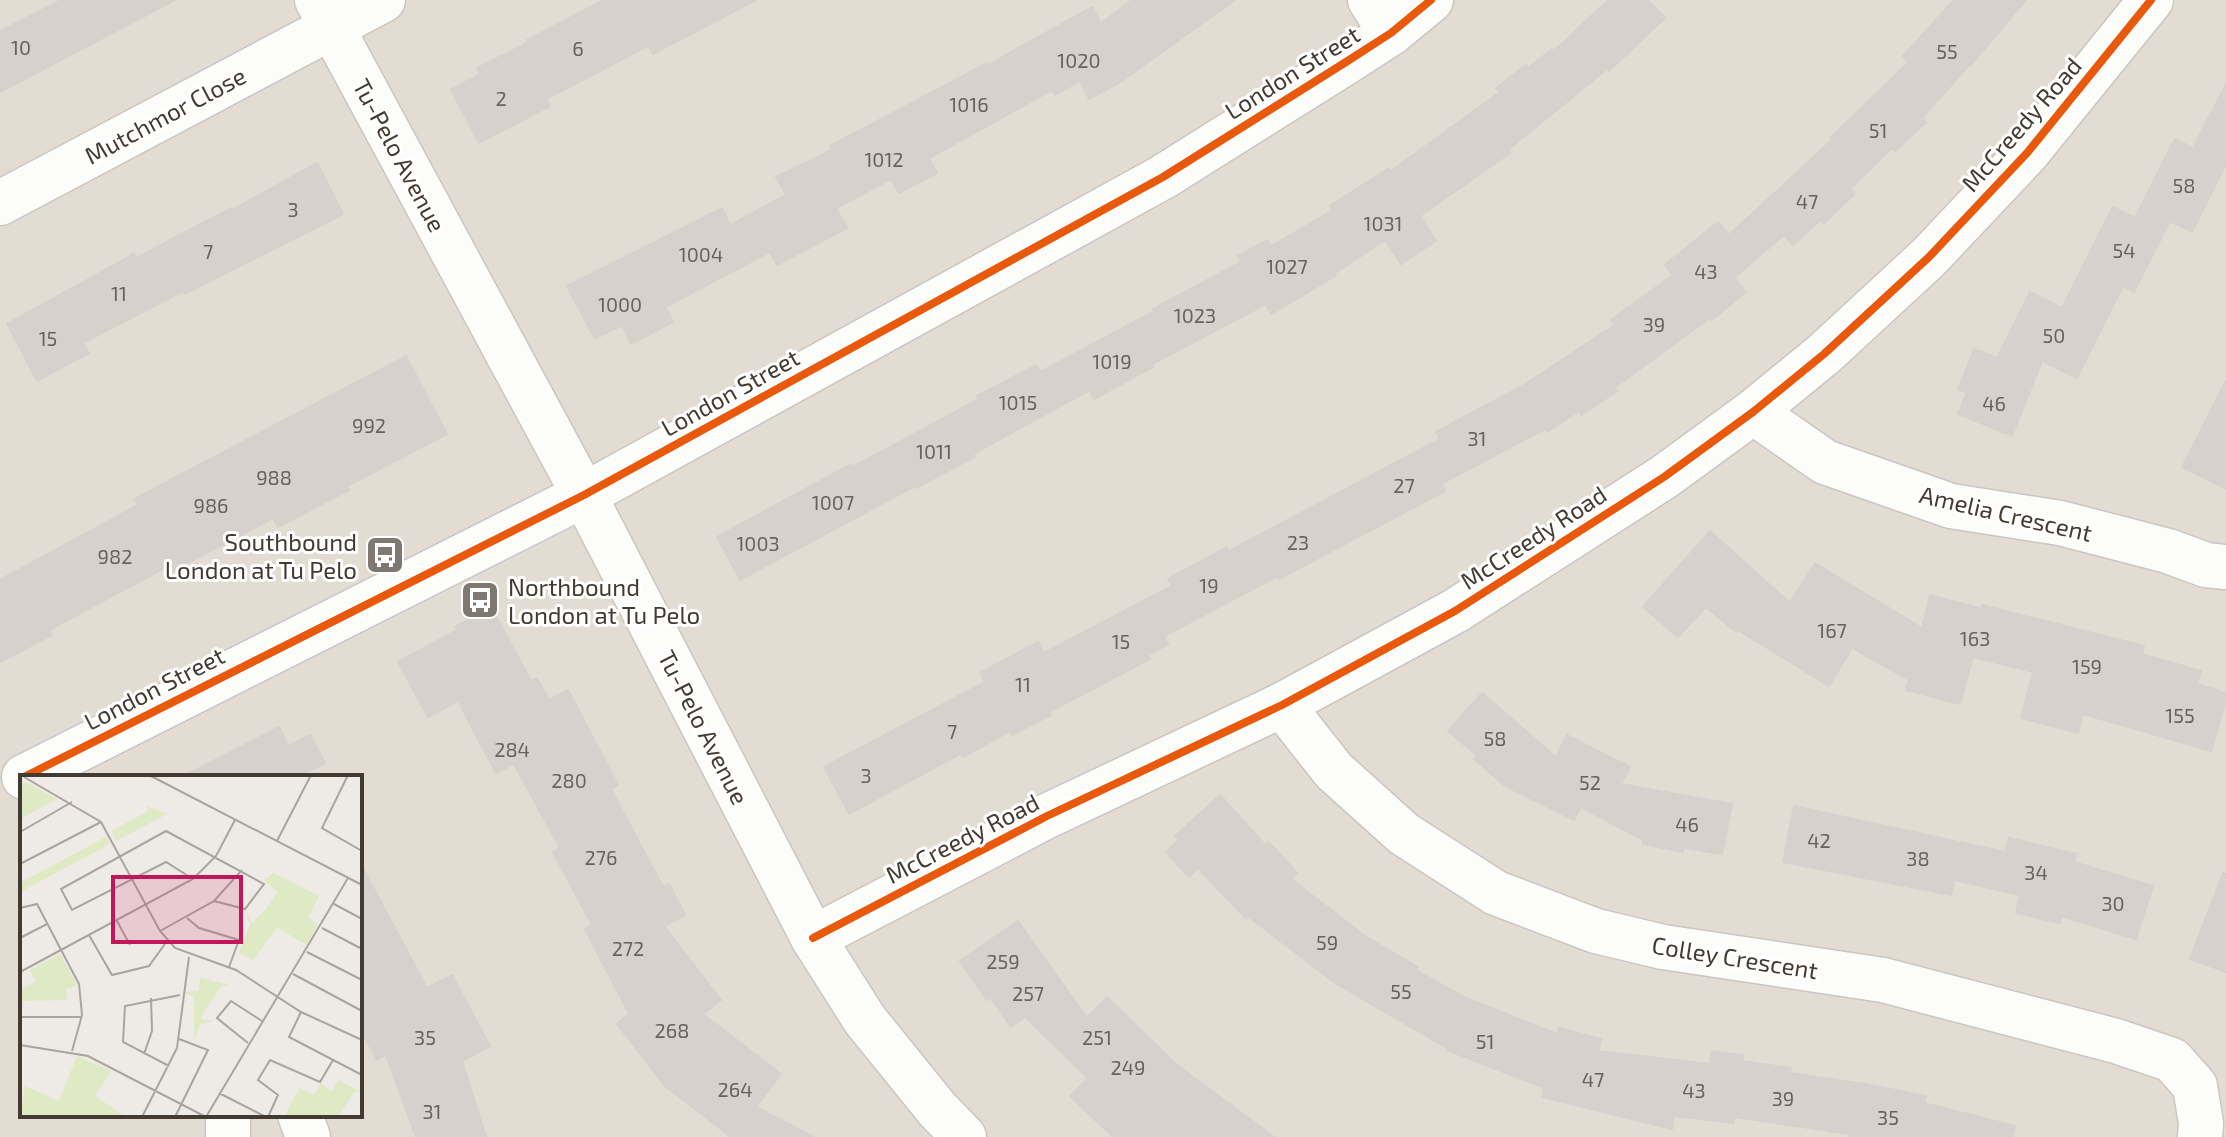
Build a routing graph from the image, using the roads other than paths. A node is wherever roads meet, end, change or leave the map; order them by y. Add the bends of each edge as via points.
1 (383, 0) edge
2 (1431, 0) edge
3 (2151, 0) edge
4 (324, 14) edge
5 (1380, 16) edge
6 (0, 203) edge
7 (1753, 412) junction
8 (584, 495) junction
9 (2226, 567) edge
10 (1282, 705) junction
11 (68, 767) edge
12 (32, 775) edge
13 (20, 779) edge
14 (0, 789) edge
15 (813, 938) junction
16 (301, 1117) edge
17 (941, 1128) edge
18 (308, 1137) edge
19 (2200, 1137) edge

1 - 4 street, Mutchmor Close
2 - 5 street, London Street
3 - 7 street, McCreedy Road via 2027,153 1929,257
4 - 6 street, Mutchmor Close
4 - 8 street, Tu-Pelo Avenue
5 - 8 street, London Street via 1163,177
7 - 9 street, Amelia Crescent via 1825,462 1951,506 2060,523
7 - 10 street, McCreedy Road via 1664,477 1455,611
8 - 11 street, London Street
8 - 15 street, Tu-Pelo Avenue
10 - 15 street, McCreedy Road via 1047,816
10 - 19 street, Colley Crescent via 1334,771 1404,834 1496,893 1596,931 1663,947 1883,980 2172,1060 2195,1086
11 - 12 street, London Street
13 - 14 street, London Street
15 - 17 street, Tu-Pelo Avenue
16 - 18 street

